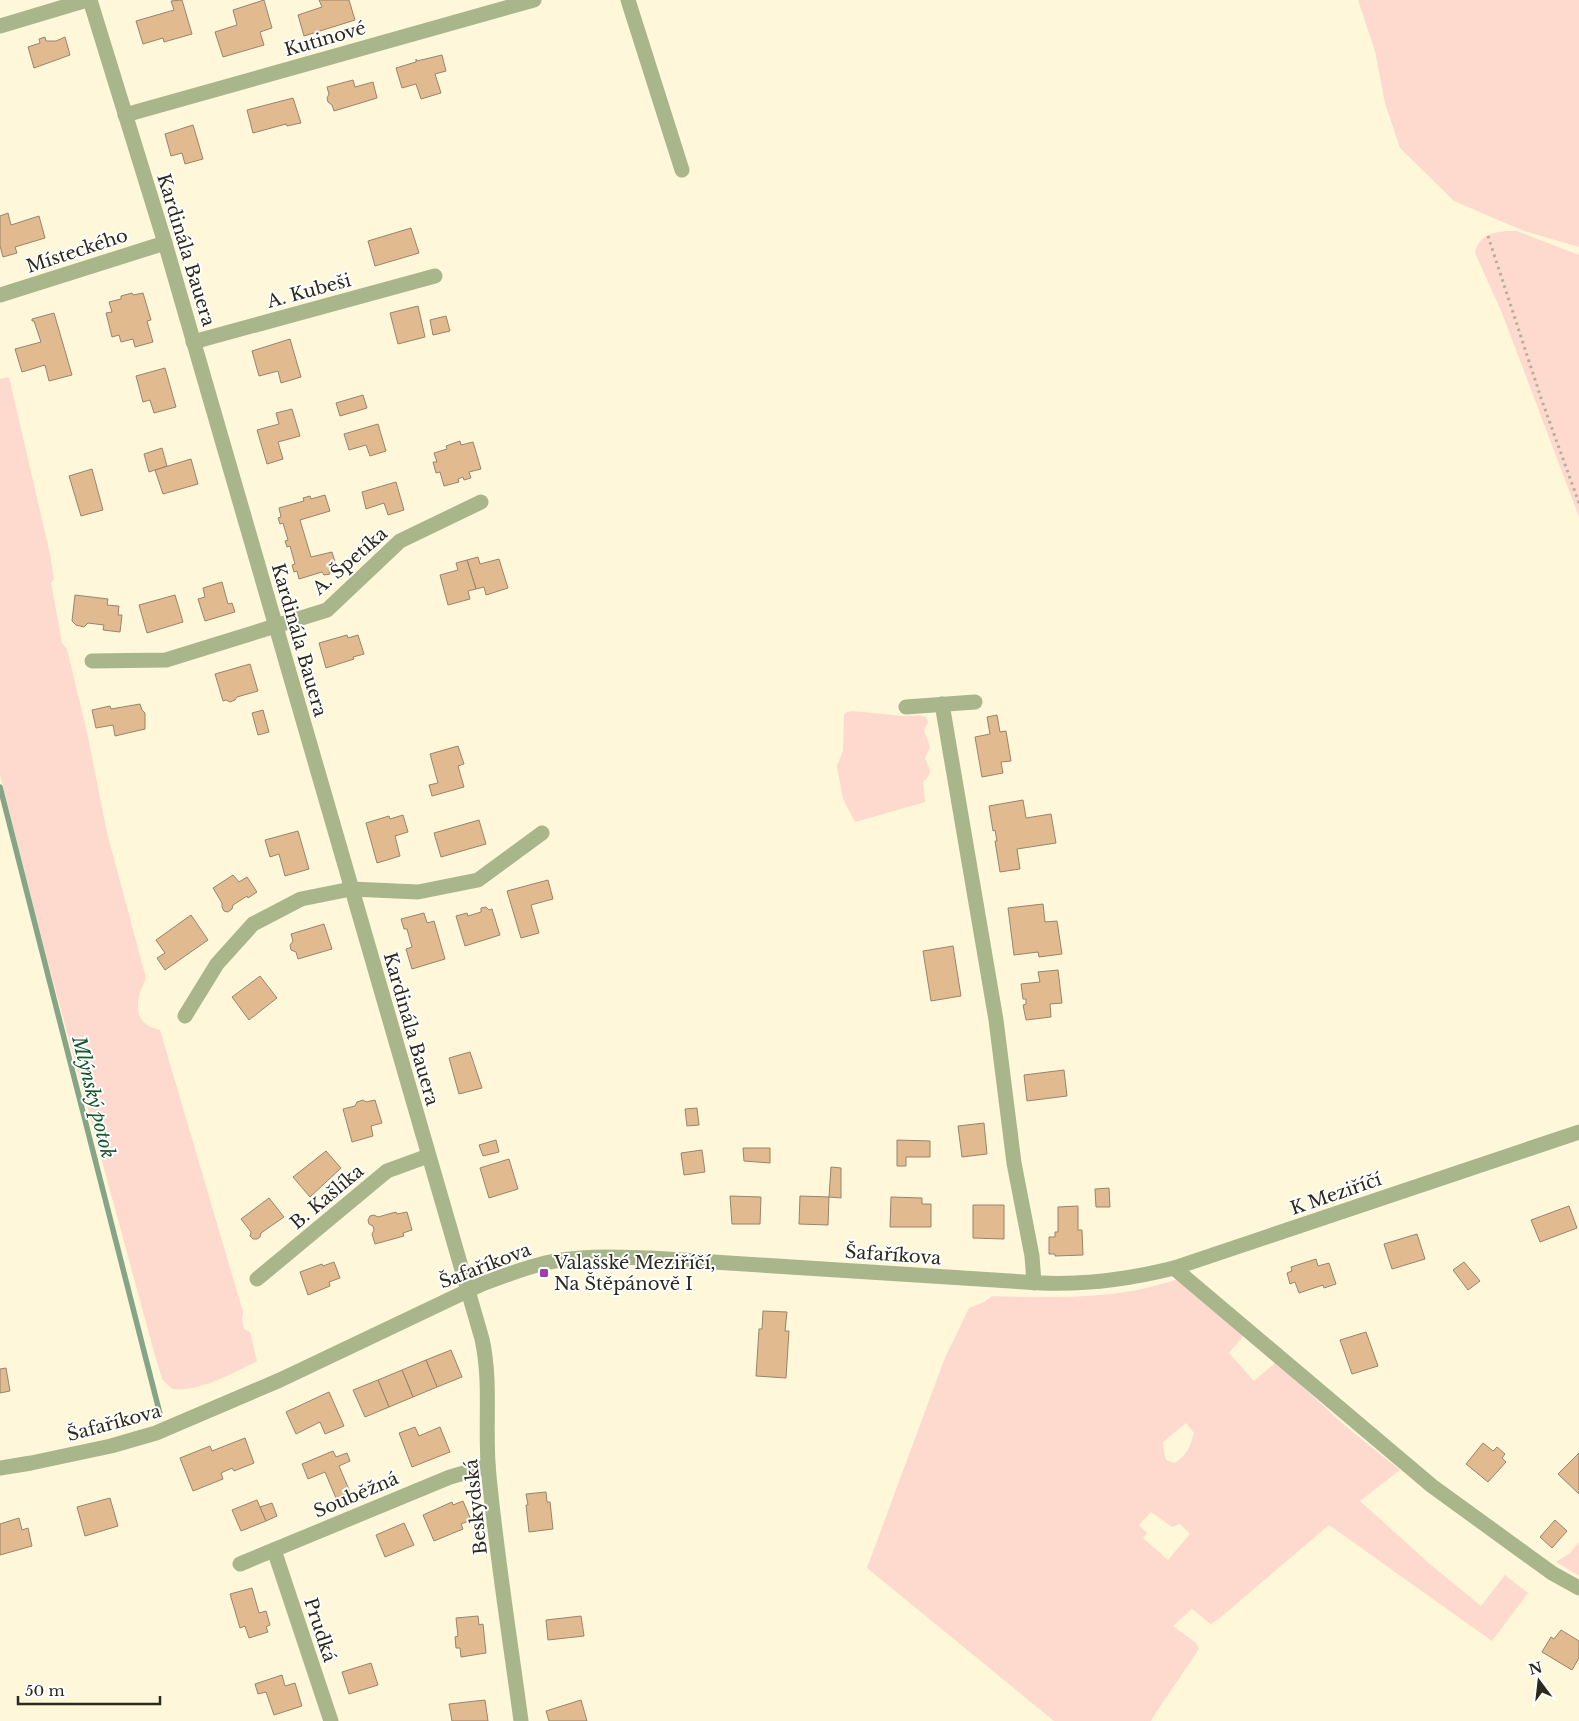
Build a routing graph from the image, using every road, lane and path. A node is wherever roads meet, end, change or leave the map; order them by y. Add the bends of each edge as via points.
1 (88, 0) edge
2 (534, 0) edge
3 (628, 0) edge
4 (0, 26) edge
5 (126, 115) junction
6 (682, 170) dead end
7 (1488, 236) dead end
8 (165, 243) junction
9 (435, 276) dead end
10 (0, 295) edge
11 (193, 342) junction
12 (481, 502) dead end
13 (1579, 503) edge
14 (275, 626) junction
15 (92, 662) dead end
16 (975, 702) dead end
17 (942, 704) junction
18 (906, 707) dead end
19 (542, 833) dead end
20 (351, 889) junction
21 (185, 1016) dead end
22 (1579, 1132) edge
23 (428, 1156) junction
24 (1174, 1268) junction
25 (257, 1279) dead end
26 (1103, 1282) joint
27 (1034, 1283) junction
28 (467, 1291) junction
29 (488, 1466) junction
30 (0, 1468) edge
31 (274, 1550) junction
32 (240, 1564) dead end
33 (1579, 1588) edge
34 (331, 1721) edge
35 (521, 1721) edge

1 - 4 street
1 - 5 street, Kardinála Bauera
2 - 5 street, Kutinové
3 - 6 street
5 - 8 street, Kardinála Bauera
7 - 13 path
8 - 10 street, Místeckého
8 - 11 street, Kardinála Bauera
9 - 11 street, A. Kubeši
11 - 14 street, Kardinála Bauera
12 - 14 street, A. Špetíka via 400,541 327,610
14 - 15 street, A. Špetíka via 166,660
14 - 20 street, Kardinála Bauera
16 - 17 street
17 - 18 street
17 - 27 street via 999,1039 1014,1163
19 - 20 street via 478,880 418,892
20 - 21 street via 301,899 253,924 217,964
20 - 23 street, Kardinála Bauera
22 - 24 street, K Meziříčí
23 - 25 street, B. Kašlíka via 386,1171
23 - 28 street, Kardinála Bauera
24 - 26 street, K Meziříčí
24 - 33 street via 1432,1486 1552,1573
26 - 27 street, Šafaříkova
27 - 28 street, Šafaříkova via 618,1257 547,1263
28 - 29 street, Beskydská via 487,1367
28 - 30 street, Šafaříkova via 280,1380 156,1433 111,1446
29 - 31 street, Souběžná via 450,1476
29 - 35 street, Beskydská
31 - 32 street, Souběžná
31 - 34 street, Prudká

